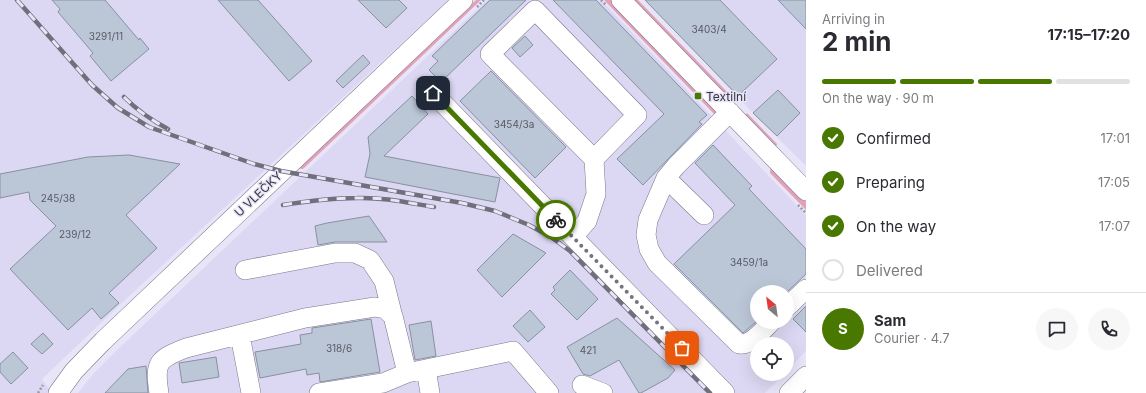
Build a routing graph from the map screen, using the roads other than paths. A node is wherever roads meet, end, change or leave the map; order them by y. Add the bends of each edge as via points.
1 (463, 0) edge
2 (621, 0) edge
3 (433, 93) dead end
4 (730, 112) junction
5 (594, 159) junction
6 (666, 178) junction
7 (806, 191) edge
8 (704, 215) dead end
9 (573, 237) junction
10 (245, 270) dead end
11 (806, 289) edge
12 (794, 300) edge
13 (393, 317) junction
14 (764, 329) edge
15 (240, 335) junction
16 (426, 369) junction
17 (407, 373) junction
18 (806, 376) edge
19 (582, 385) dead end
20 (50, 390) edge
21 (159, 393) edge
22 (251, 393) edge
23 (319, 393) edge
24 (430, 393) edge
25 (549, 393) edge
26 (603, 393) edge
27 (725, 393) edge
28 (789, 393) edge

1 - 20 street, U VLEČKY via 74,371
2 - 4 street
3 - 9 street
4 - 6 street
4 - 7 street
5 - 5 street via 637,115 535,10 490,54
5 - 9 street via 596,194 587,220
6 - 8 street
6 - 14 street via 648,220 646,235 649,249 657,263 739,344 749,343
9 - 27 street
10 - 13 street via 335,253 355,253 370,260 384,281
11 - 12 street
13 - 15 street via 385,309 375,307 305,318
13 - 17 street
15 - 21 street via 168,355 158,365 156,376
15 - 22 street
16 - 17 street
16 - 24 street
16 - 25 street via 513,352
17 - 23 street via 383,383
18 - 28 street
19 - 26 street

